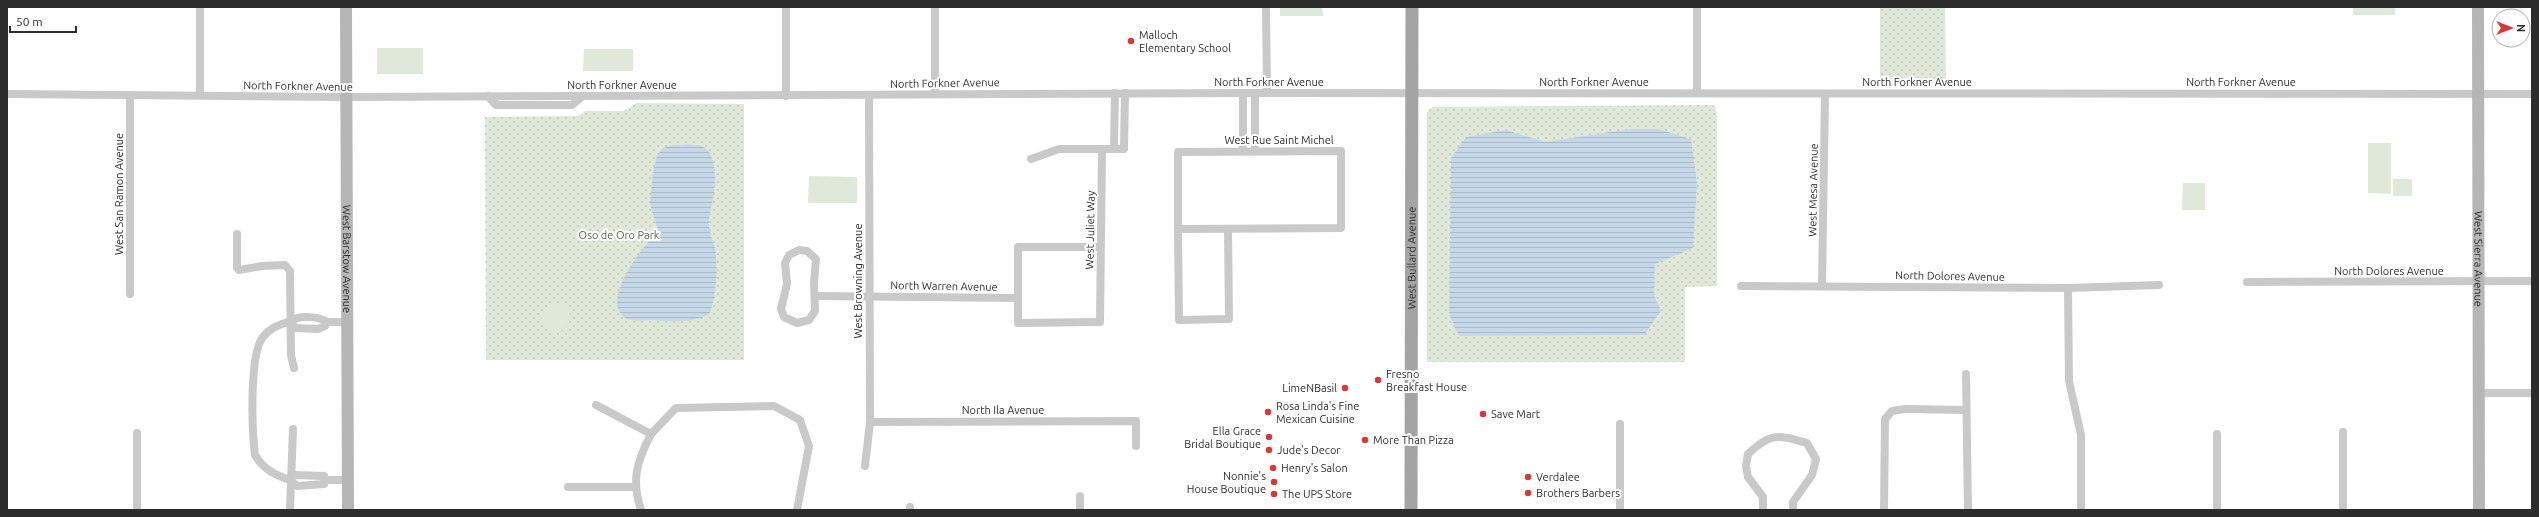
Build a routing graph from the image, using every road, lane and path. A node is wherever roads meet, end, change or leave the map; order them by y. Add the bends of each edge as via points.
1 (200, 7) edge
2 (346, 7) edge
3 (786, 7) edge
4 (935, 7) edge
5 (1266, 7) edge
6 (1412, 7) edge
7 (1697, 7) edge
8 (2478, 7) edge
9 (1115, 93) junction
10 (1125, 93) junction
11 (1243, 93) junction
12 (1255, 93) junction
13 (1267, 93) junction
14 (1412, 93) junction
15 (1697, 93) junction
16 (2479, 93) junction
17 (7, 94) edge
18 (130, 94) junction
19 (934, 94) junction
20 (1825, 94) junction
21 (2532, 94) edge
22 (869, 95) junction
23 (200, 96) junction
24 (786, 96) junction
25 (347, 97) junction
26 (1102, 149) junction
27 (1114, 149) junction
28 (1243, 151) junction
29 (1255, 151) junction
30 (1031, 159) dead end
31 (1178, 229) junction
32 (1228, 229) junction
33 (237, 234) dead end
34 (1101, 247) junction
35 (2532, 281) edge
36 (2247, 282) dead end
37 (2478, 282) junction
38 (2158, 285) dead end
39 (1741, 286) dead end
40 (1822, 286) junction
41 (2068, 288) junction
42 (130, 294) dead end
43 (814, 296) junction
44 (870, 296) junction
45 (1018, 298) junction
46 (291, 322) junction
47 (347, 322) junction
48 (294, 368) dead end
49 (1966, 374) dead end
50 (2532, 392) edge
51 (2478, 393) junction
52 (596, 405) dead end
53 (1966, 410) junction
54 (870, 422) junction
55 (1620, 424) dead end
56 (294, 429) dead end
57 (2343, 432) dead end
58 (137, 433) dead end
59 (651, 434) junction
60 (2217, 434) dead end
61 (1136, 446) dead end
62 (865, 466) dead end
63 (290, 480) junction
64 (348, 480) junction
65 (568, 487) dead end
66 (635, 487) junction
67 (1080, 496) dead end
68 (137, 510) edge
69 (290, 510) edge
70 (348, 510) edge
71 (641, 510) edge
72 (797, 510) edge
73 (1080, 510) edge
74 (1411, 510) edge
75 (1620, 510) edge
76 (1763, 510) edge
77 (1793, 510) edge
78 (1884, 510) edge
79 (1968, 510) edge
80 (2081, 510) edge
81 (2217, 510) edge
82 (2343, 510) edge
83 (2479, 510) edge

1 - 23 street
2 - 25 street, West Barstow Avenue
3 - 24 street
4 - 19 street
5 - 13 street
6 - 14 main road, West Bullard Avenue
7 - 15 street
8 - 16 street, West Sierra Avenue
9 - 10 street, North Forkner Avenue
9 - 19 street, North Forkner Avenue
9 - 27 street
10 - 11 street, North Forkner Avenue
10 - 27 street via 1124,149
11 - 12 street, North Forkner Avenue
11 - 28 street
12 - 13 street, North Forkner Avenue
12 - 29 street
13 - 14 street, North Forkner Avenue
14 - 15 street, North Forkner Avenue
14 - 74 main road, West Bullard Avenue
15 - 20 street, North Forkner Avenue
16 - 20 street, North Forkner Avenue
16 - 21 street, North Forkner Avenue
16 - 37 street, West Sierra Avenue
17 - 18 street, North Forkner Avenue
18 - 23 street, North Forkner Avenue
18 - 42 street, West San Ramon Avenue
19 - 22 street, North Forkner Avenue
20 - 40 street, West Mesa Avenue
22 - 24 street, North Forkner Avenue
22 - 44 street, West Browning Avenue
23 - 25 street, North Forkner Avenue
24 - 25 street, North Forkner Avenue
25 - 47 street, West Barstow Avenue
26 - 27 street
26 - 30 street via 1059,149
26 - 34 street, West Juliet Way
28 - 29 street, West Rue Saint Michel
28 - 31 street, West Rue Saint Michel via 1178,152
29 - 32 street, West Rue Saint Michel via 1340,151 1341,228
31 - 32 street, West Rue Saint Michel
31 - 32 street, West Rue Saint Michel via 1179,320 1229,319
33 - 46 street via 239,270 262,266 288,267
34 - 45 street via 1018,247
34 - 45 street, West Juliet Way via 1100,322 1018,322
35 - 37 street, North Dolores Avenue
36 - 37 street, North Dolores Avenue
37 - 51 street, West Sierra Avenue
38 - 41 street, North Dolores Avenue
39 - 40 street, North Dolores Avenue
40 - 41 street, North Dolores Avenue
41 - 80 street via 2069,381 2080,435
43 - 43 street via 815,311 809,320 797,323 784,317 782,309 787,284 786,264 793,252 807,251 816,259
43 - 44 street, North Warren Avenue
44 - 45 street, North Warren Avenue
44 - 54 street, West Browning Avenue
46 - 47 street via 298,329 318,329 327,322
46 - 48 street via 291,355
46 - 63 street via 274,327 263,337 257,347 254,366 255,455 274,475
47 - 64 street, West Barstow Avenue
49 - 53 street
50 - 51 street
51 - 83 street, West Sierra Avenue
52 - 59 street
53 - 78 street via 1905,409 1892,411 1884,419
53 - 79 street
54 - 61 street, North Ila Avenue via 1136,421
54 - 62 street, West Browning Avenue
55 - 75 street
56 - 63 street
57 - 82 street
58 - 68 street
59 - 66 street via 639,458
59 - 72 street via 676,408 774,406 800,420 809,446
60 - 81 street
63 - 64 street via 294,475 324,476 326,480
63 - 69 street
64 - 70 street, West Barstow Avenue
65 - 66 street
66 - 71 street
67 - 73 street
76 - 77 street via 1763,497 1748,477 1748,454 1768,437 1785,437 1807,443 1816,460 1812,475 1793,502

